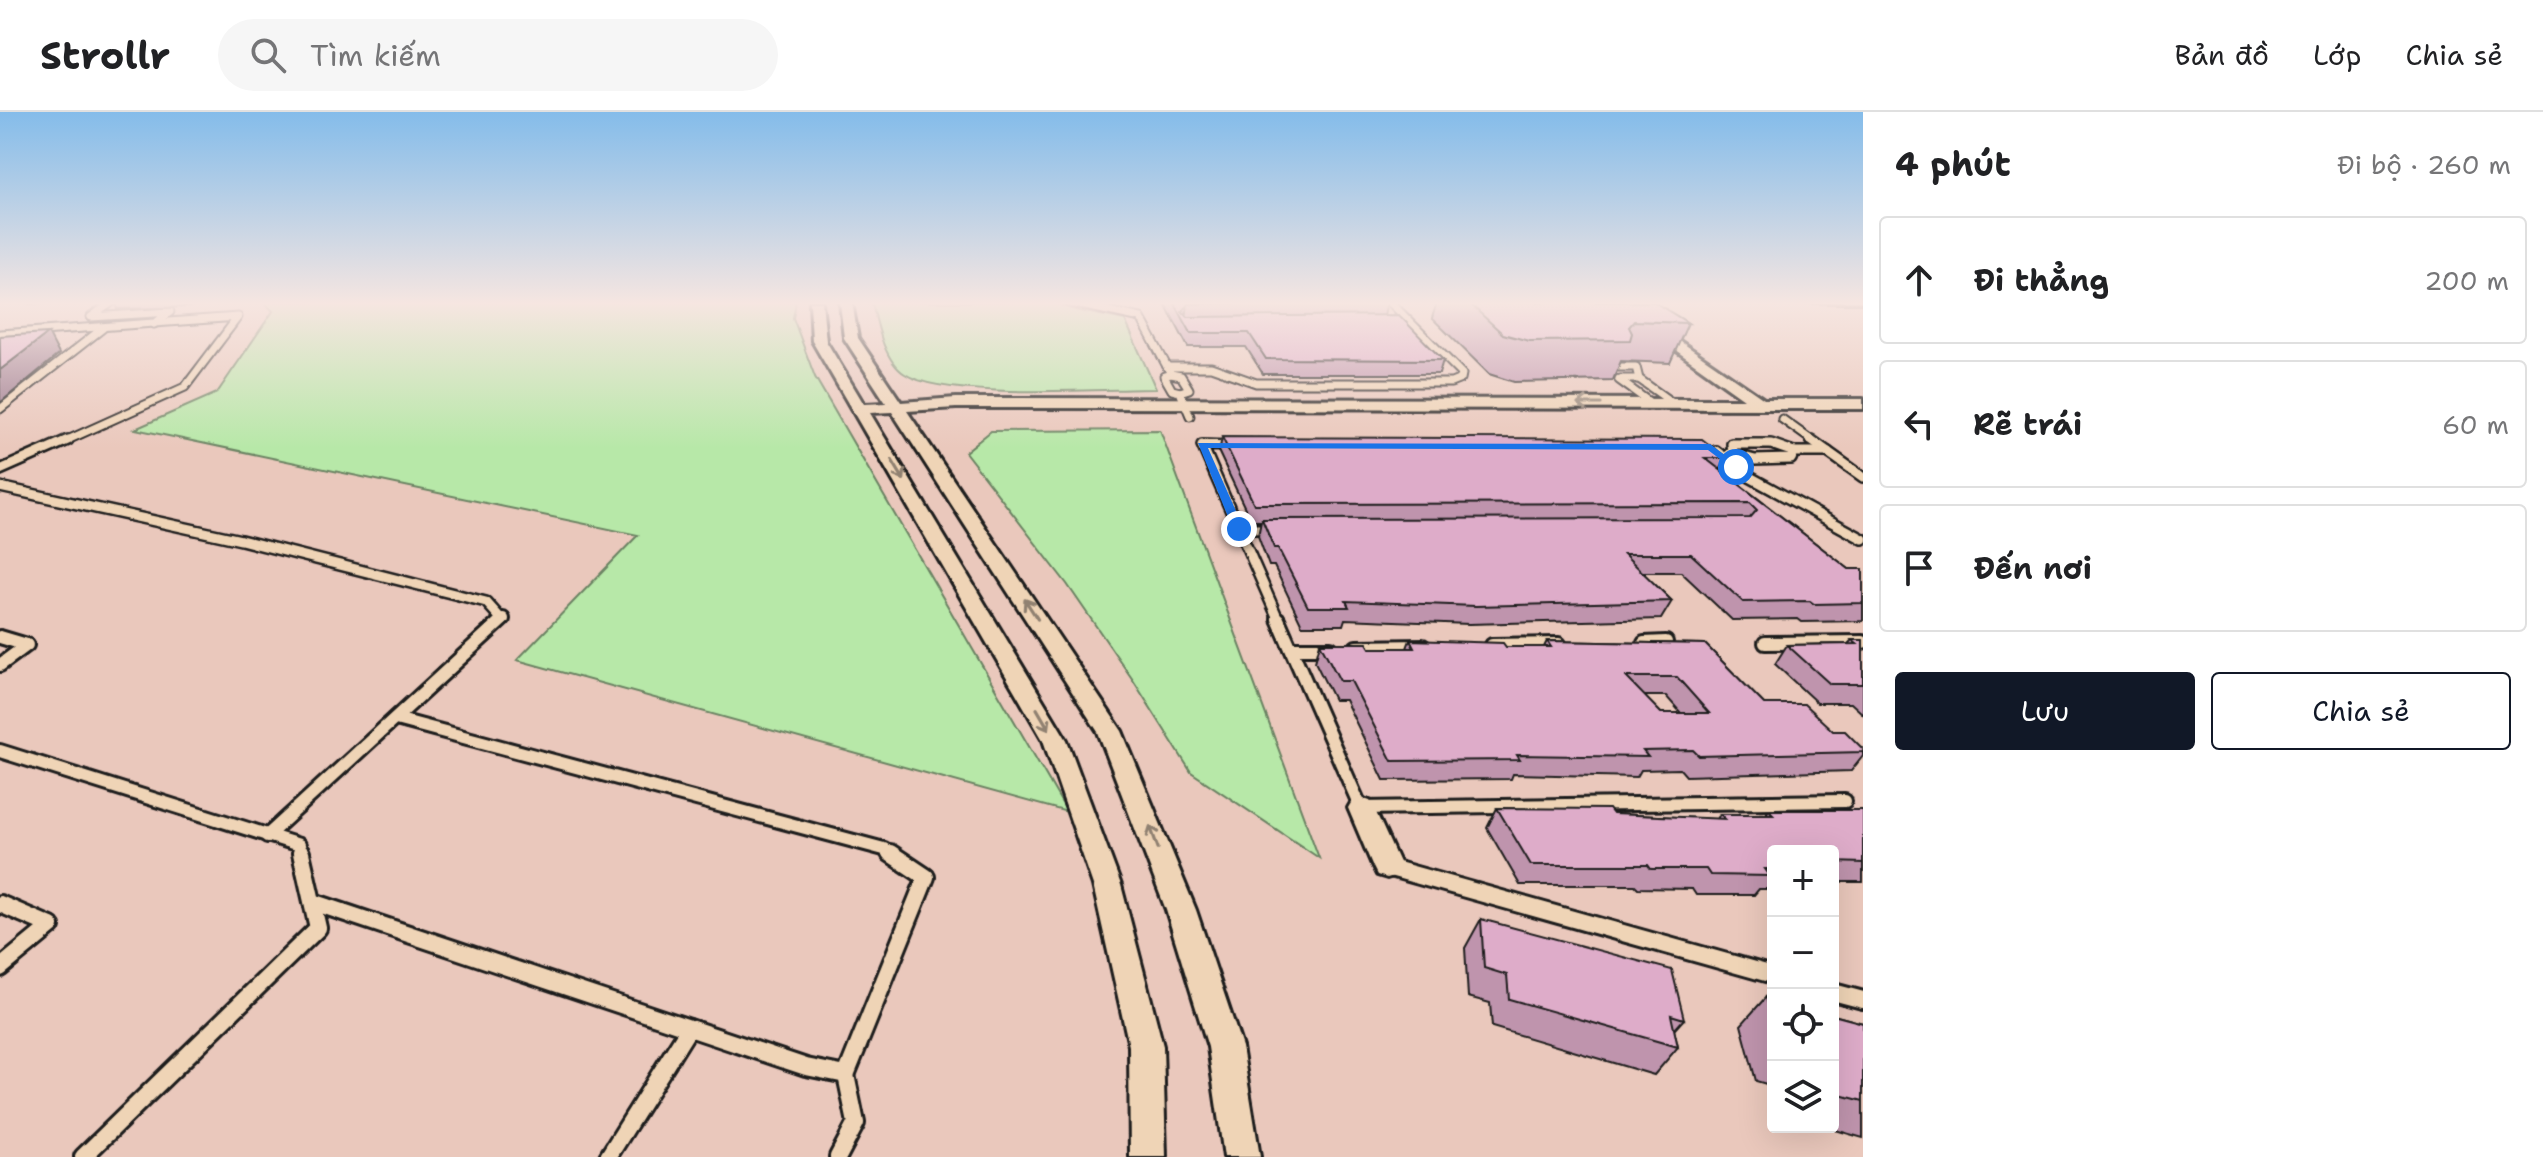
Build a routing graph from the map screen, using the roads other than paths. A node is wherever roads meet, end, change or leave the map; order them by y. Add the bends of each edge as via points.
1 (74, 351) edge
2 (212, 351) edge
3 (825, 351) edge
4 (859, 351) edge
5 (1159, 351) edge
6 (1439, 351) edge
7 (1684, 351) edge
8 (1618, 367) edge
9 (1169, 370) junction
10 (1639, 379) junction
11 (16, 396) junction
12 (0, 397) edge
13 (1184, 404) junction
14 (1652, 404) junction
15 (1674, 404) junction
16 (1761, 404) junction
17 (1863, 404) edge
18 (0, 409) edge
19 (899, 412) junction
20 (863, 416) junction
21 (1782, 419) junction
22 (1863, 419) edge
23 (1250, 446) edge
24 (1733, 452) junction
25 (1794, 452) junction
26 (1828, 452) junction
27 (0, 470) edge
28 (1863, 477) edge
29 (0, 487) edge
30 (1239, 529) junction
31 (1286, 529) edge
32 (1863, 539) edge
33 (0, 637) edge
34 (1666, 642) edge
35 (1863, 642) edge
36 (1635, 643) edge
37 (1765, 643) dead end
38 (1573, 644) edge
39 (1479, 645) edge
40 (1432, 646) edge
41 (1291, 648) junction
42 (0, 665) edge
43 (396, 719) junction
44 (0, 751) edge
45 (1845, 801) dead end
46 (1361, 808) junction
47 (267, 836) junction
48 (1387, 867) joint
49 (313, 902) junction
50 (0, 904) edge
51 (0, 968) edge
52 (1767, 973) edge
53 (1839, 994) edge
54 (1863, 1000) edge
55 (689, 1028) junction
56 (846, 1075) junction
57 (83, 1157) edge
58 (608, 1157) edge
59 (838, 1157) edge
60 (1148, 1157) edge
61 (1242, 1157) edge

1 - 11 lane
2 - 27 lane via 185,387
3 - 20 street
4 - 19 street
5 - 9 lane
6 - 9 lane via 1461,379 1256,383 1211,367
7 - 16 street
8 - 10 lane via 1636,367
9 - 13 lane via 1164,376
10 - 14 lane via 1619,379
10 - 15 lane
11 - 12 lane
11 - 18 lane
14 -> 13 street
13 - 19 street
13 - 21 street
14 - 15 street
15 - 16 street
16 - 17 street
16 - 21 street
19 - 20 street
61 -> 19 street via 1225,1047 1181,910 1110,731
20 -> 60 street via 1055,740 1107,885 1146,1046
21 - 22 street
21 - 26 lane
23 - 30 lane via 1202,445
24 - 25 lane via 1755,460 1791,459
24 - 25 lane via 1732,444
24 - 32 lane via 1714,450 1748,476
25 - 26 lane
26 - 28 lane
29 - 43 lane via 486,602 504,620
30 - 31 lane
30 - 41 lane
33 - 42 lane via 27,645
34 - 36 lane
35 - 37 lane
38 - 39 lane
40 - 41 lane
41 - 46 lane
43 - 47 lane
43 - 56 lane via 884,849 926,877
44 - 47 lane
45 - 46 lane
46 - 48 street
47 - 49 lane via 299,845
48 - 52 lane
49 - 55 lane
49 - 57 lane via 318,928
50 - 51 lane via 51,926
53 - 54 lane
55 - 56 lane
55 - 58 lane
56 - 59 lane via 856,1123

